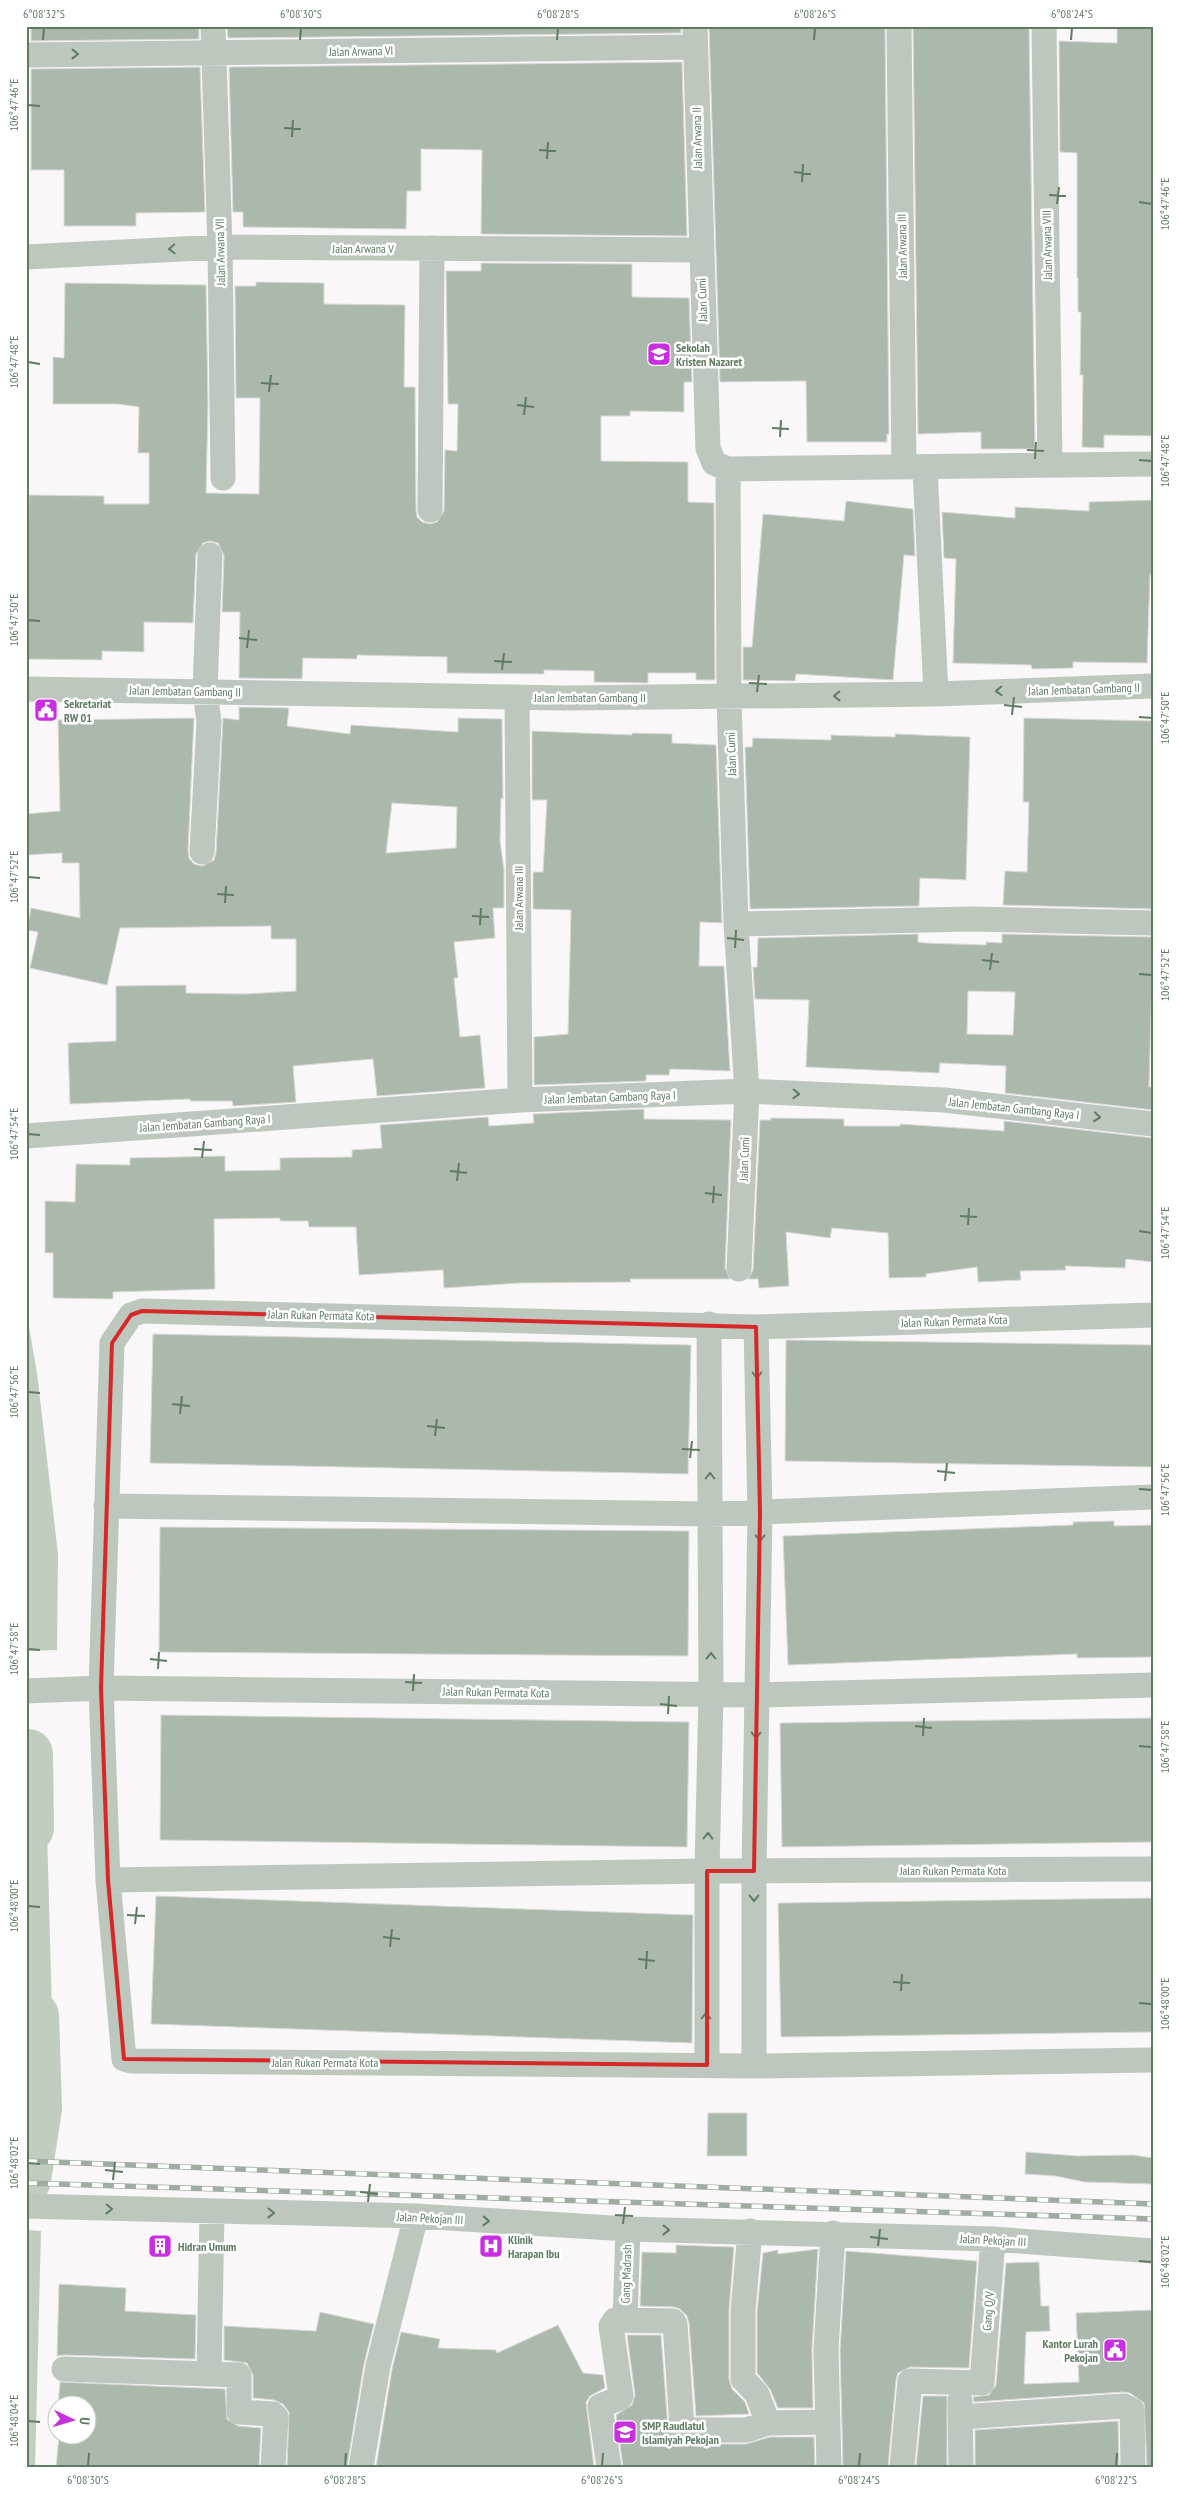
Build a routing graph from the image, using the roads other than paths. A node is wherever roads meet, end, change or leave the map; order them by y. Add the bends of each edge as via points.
1 (214, 26) edge
2 (899, 26) edge
3 (1044, 26) edge
4 (695, 37) edge
5 (214, 53) junction
6 (26, 54) edge
7 (220, 247) junction
8 (432, 248) junction
9 (700, 250) junction
10 (26, 257) edge
11 (1153, 464) edge
12 (1050, 465) junction
13 (915, 467) junction
14 (728, 469) junction
15 (223, 478) dead end
16 (430, 510) dead end
17 (210, 554) dead end
18 (1153, 686) edge
19 (26, 689) edge
20 (205, 691) junction
21 (936, 694) junction
22 (516, 697) junction
23 (729, 698) junction
24 (202, 852) dead end
25 (1153, 923) edge
26 (736, 924) junction
27 (747, 1092) junction
28 (520, 1100) junction
29 (1153, 1124) edge
30 (26, 1136) edge
31 (740, 1269) dead end
32 (1153, 1314) edge
33 (709, 1324) junction
34 (756, 1327) junction
35 (1153, 1497) edge
36 (106, 1506) junction
37 (760, 1512) junction
38 (710, 1514) junction
39 (1153, 1685) edge
40 (101, 1688) junction
41 (26, 1691) edge
42 (711, 1694) junction
43 (757, 1695) junction
44 (1153, 1868) edge
45 (707, 1871) junction
46 (754, 1871) junction
47 (108, 1880) junction
48 (1153, 2060) edge
49 (707, 2064) junction
50 (754, 2066) junction
51 (26, 2206) edge
52 (212, 2212) junction
53 (416, 2216) junction
54 (628, 2229) junction
55 (750, 2231) junction
56 (833, 2233) junction
57 (993, 2239) junction
58 (1153, 2251) edge
59 (625, 2320) junction
60 (64, 2369) dead end
61 (209, 2374) junction
62 (971, 2383) junction
63 (960, 2417) junction
64 (828, 2422) junction
65 (768, 2423) junction
66 (273, 2467) edge
67 (361, 2467) edge
68 (609, 2467) edge
69 (829, 2467) edge
70 (902, 2467) edge
71 (961, 2467) edge
72 (1133, 2467) edge

1 - 5 street, Jalan Arwana VII
2 - 13 street, Jalan Arwana III
3 - 12 street, Jalan Arwana VIII
4 - 5 street, Jalan Arwana VI
4 - 9 street, Jalan Arwana II
6 -> 5 street, Jalan Arwana VI
5 - 7 street, Jalan Arwana VII
7 - 8 street, Jalan Arwana V
7 -> 10 street, Jalan Arwana V
7 - 15 street, Jalan Arwana VII
8 - 9 street, Jalan Arwana V
8 - 16 street
9 - 14 street, Jalan Cumi via 708,448 714,463
11 - 12 street
12 - 13 street
13 - 14 street
13 - 21 street, Jalan Arwana III
14 - 23 street, Jalan Cumi
17 - 20 street
18 -> 21 street, Jalan Jembatan Gambang II
19 - 20 street, Jalan Jembatan Gambang II
20 - 22 street, Jalan Jembatan Gambang II
20 - 24 street via 209,722
21 -> 23 street, Jalan Jembatan Gambang II
22 - 23 street, Jalan Jembatan Gambang II
22 - 28 street, Jalan Arwana III
23 - 26 street, Jalan Cumi
25 - 26 street via 970,919
26 - 27 street, Jalan Cumi
27 - 28 street, Jalan Jembatan Gambang Raya I
27 -> 29 street, Jalan Jembatan Gambang Raya I via 944,1100
27 - 31 street, Jalan Cumi
28 - 30 street, Jalan Jembatan Gambang Raya I
32 - 34 street, Jalan Rukan Permata Kota
33 - 34 street, Jalan Rukan Permata Kota
33 - 36 street, Jalan Rukan Permata Kota via 142,1311 131,1315 112,1343
38 -> 33 street
34 -> 37 street
35 - 37 street
36 - 38 street
36 - 40 street, Jalan Rukan Permata Kota
37 - 38 street
37 -> 43 street
42 -> 38 street
39 - 43 street, Jalan Rukan Permata Kota
40 - 41 street, Jalan Rukan Permata Kota
40 - 42 street, Jalan Rukan Permata Kota
40 - 47 street, Jalan Rukan Permata Kota
42 - 43 street, Jalan Rukan Permata Kota
45 -> 42 street
43 -> 46 street
44 - 46 street, Jalan Rukan Permata Kota
45 - 46 street, Jalan Rukan Permata Kota
45 - 47 street, Jalan Rukan Permata Kota
49 -> 45 street
46 -> 50 street
47 - 49 street, Jalan Rukan Permata Kota via 124,2059
48 - 50 street, Jalan Rukan Permata Kota
49 - 50 street, Jalan Rukan Permata Kota
51 -> 52 street, Jalan Pekojan III
52 -> 53 street, Jalan Pekojan III
52 - 61 street
53 -> 54 street, Jalan Pekojan III
53 - 67 street via 378,2366
54 -> 55 street, Jalan Pekojan III
54 - 59 street, Gang Madrash
55 - 56 street, Jalan Pekojan III
55 - 65 street via 743,2311 743,2379 757,2394
56 - 57 street, Jalan Pekojan III
56 - 64 street via 826,2350
57 - 58 street, Jalan Pekojan III
57 - 62 street, Gang Q/V
59 - 65 street via 673,2321 675,2324 682,2427 687,2430 746,2430
59 - 68 street via 615,2320 611,2326 620,2398 600,2406
60 - 61 street
61 - 66 street via 240,2375 240,2413 275,2415
62 - 63 street, Gang Q/V
62 - 70 street via 910,2380
63 - 71 street, Gang Q/V
63 - 72 street via 1124,2406 1132,2410
64 - 65 street
64 - 69 street

